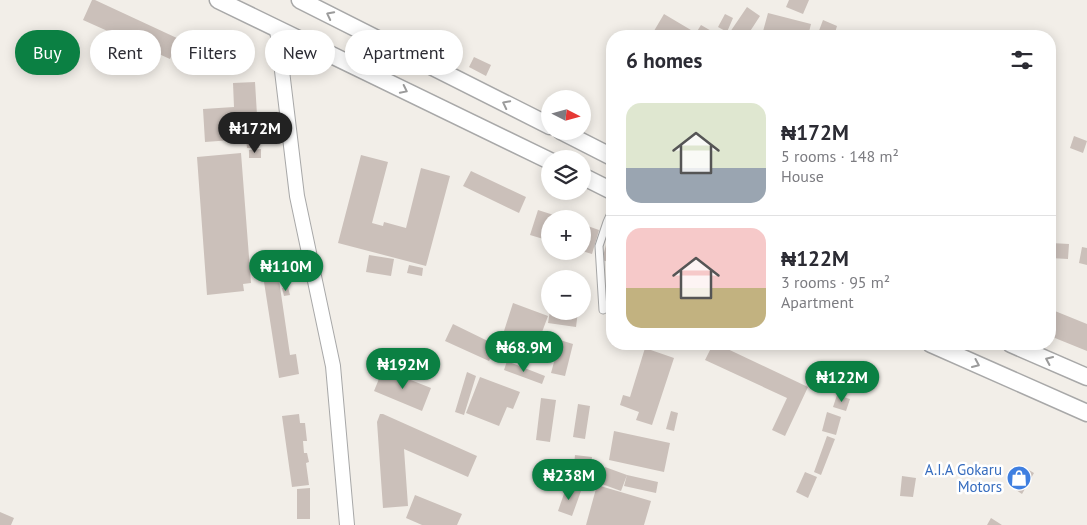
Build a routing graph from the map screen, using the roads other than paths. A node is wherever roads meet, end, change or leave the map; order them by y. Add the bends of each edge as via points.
1 (218, 0) edge
2 (300, 0) edge
3 (277, 29) junction
4 (541, 121) edge
5 (579, 140) edge
6 (606, 154) edge
7 (541, 157) edge
8 (591, 180) edge
9 (606, 188) edge
10 (606, 225) edge
11 (603, 310) dead end
12 (945, 350) edge
13 (1025, 350) edge
14 (1087, 377) edge
15 (1087, 413) edge
16 (347, 525) edge

1 - 3 street
4 -> 2 street
3 -> 7 street
3 - 16 street via 297,196 333,366
5 - 6 street
8 - 9 street
10 - 11 lane via 599,246
12 -> 15 street
14 -> 13 street

